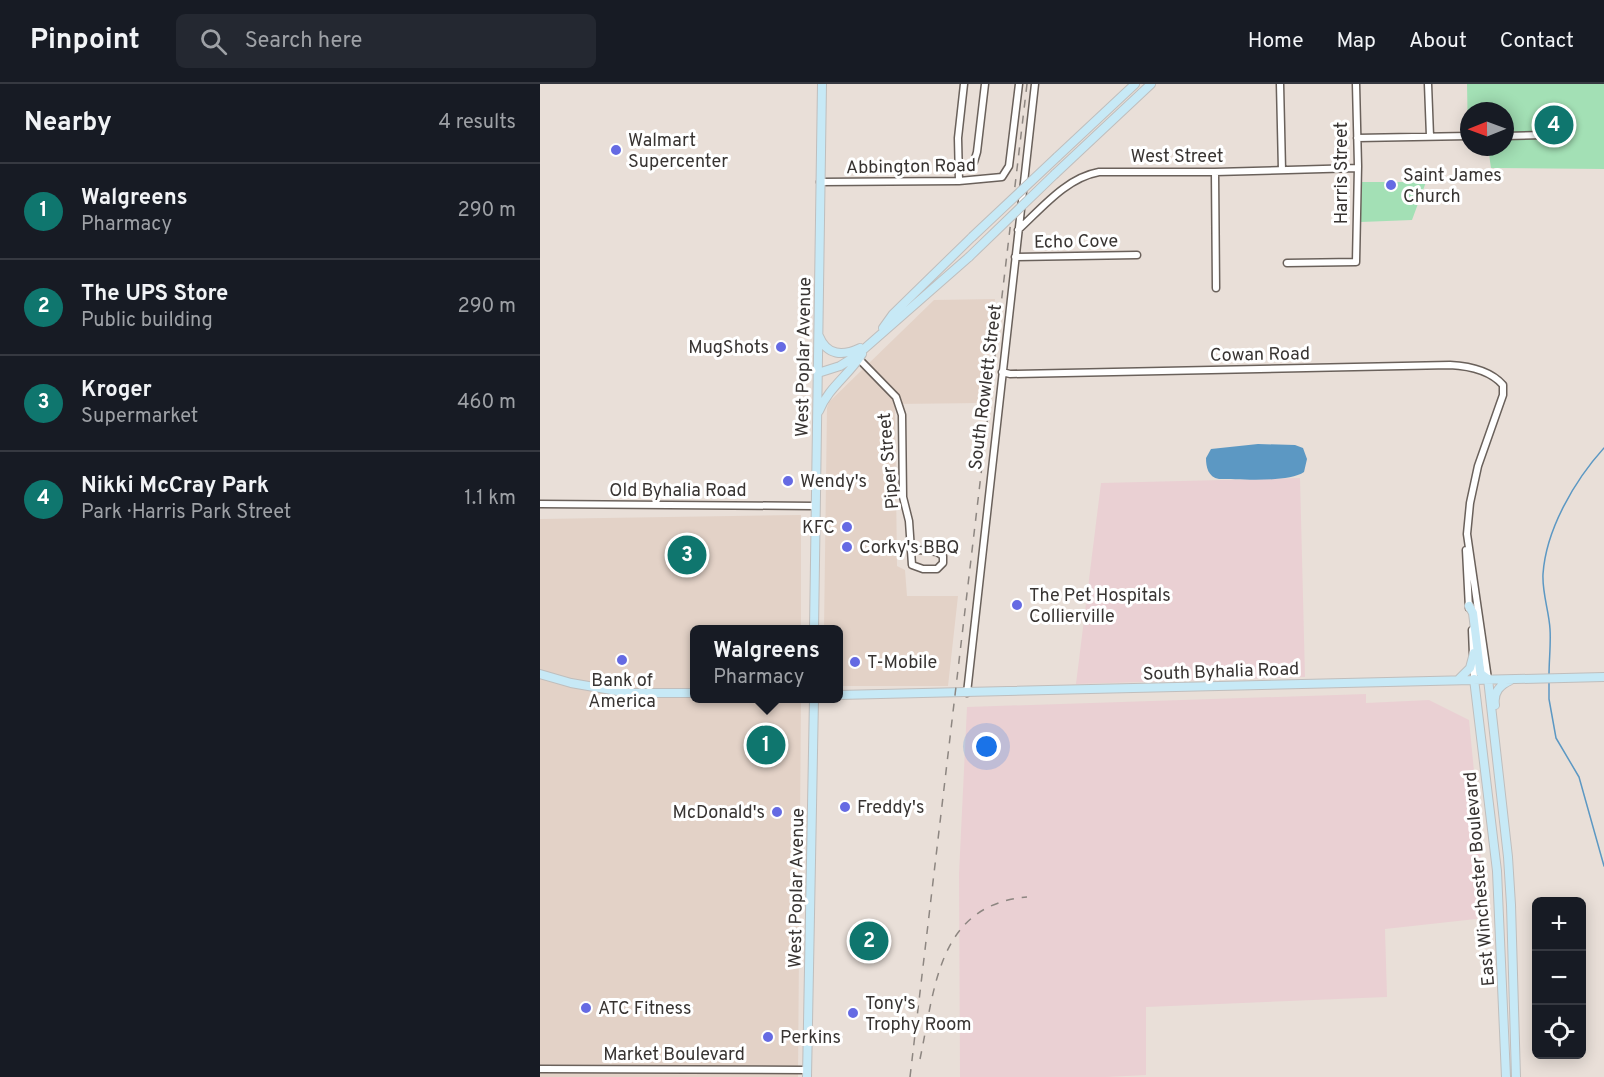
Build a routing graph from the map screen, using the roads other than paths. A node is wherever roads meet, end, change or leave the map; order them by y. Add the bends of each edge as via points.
1 (822, 84) edge
2 (964, 84) edge
3 (985, 84) edge
4 (1019, 84) edge
5 (1035, 84) edge
6 (1135, 84) edge
7 (1151, 84) edge
8 (1280, 84) edge
9 (1356, 84) edge
10 (1428, 84) edge
11 (1543, 135) dead end
12 (1430, 136) junction
13 (1460, 136) edge
14 (1514, 136) edge
15 (1357, 138) junction
16 (1358, 168) junction
17 (1282, 170) junction
18 (959, 171) junction
19 (1215, 172) junction
20 (959, 181) junction
21 (820, 182) junction
22 (1018, 231) junction
23 (1137, 255) dead end
24 (1015, 257) junction
25 (1287, 263) dead end
26 (1216, 288) dead end
27 (879, 334) junction
28 (818, 335) junction
29 (856, 355) junction
30 (1002, 372) junction
31 (818, 373) junction
32 (817, 417) junction
33 (540, 504) edge
34 (815, 506) junction
35 (1468, 546) junction
36 (910, 549) junction
37 (1469, 606) junction
38 (814, 625) edge
39 (1474, 653) junction
40 (540, 674) edge
41 (1604, 676) edge
42 (1474, 679) junction
43 (1488, 679) junction
44 (1515, 679) junction
45 (1458, 680) junction
46 (690, 693) edge
47 (967, 693) junction
48 (843, 695) edge
49 (814, 703) edge
50 (1498, 769) junction
51 (1490, 811) junction
52 (1503, 815) junction
53 (540, 1069) edge
54 (807, 1073) edge
55 (1506, 1077) edge
56 (1516, 1077) edge

1 - 21 main road, West Poplar Avenue
2 - 18 street
3 - 18 street via 977,152 974,162
4 - 20 street, Abbington Road via 1010,166 1002,177
5 - 22 street, South Rowlett Street
6 - 27 main road, bridge via 893,314
7 - 27 main road, bridge via 969,257
8 - 17 street
9 - 15 street, Harris Street
10 - 12 street
11 - 14 street
12 - 13 street
12 - 15 street
15 - 16 street, Harris Street
16 - 17 street, West Street
16 - 25 street, Harris Street via 1356,262
17 - 19 street, West Street
18 - 20 street
19 - 22 street, West Street via 1085,174
19 - 26 street
20 - 21 street, Abbington Road
21 - 28 main road, West Poplar Avenue
22 - 24 street, South Rowlett Street
23 - 24 street, Echo Cove
24 - 30 street, South Rowlett Street
27 - 29 main road
28 - 29 main road via 831,351
28 - 31 main road, West Poplar Avenue
29 - 31 main road via 840,366
29 - 32 main road
29 - 36 street, Piper Street via 896,397 902,415 903,497
30 - 35 street, Cowan Road via 1460,366 1477,369 1496,378 1503,385 1503,395 1478,466 1468,518
30 - 47 street, South Rowlett Street
31 - 32 main road, West Poplar Avenue
32 - 34 main road, West Poplar Avenue
33 - 34 street, Old Byhalia Road
34 - 38 main road, West Poplar Avenue
35 - 37 street
35 - 43 street
36 - 36 street via 937,552 943,556 943,563 937,569 912,565
37 - 39 street
37 - 43 main road, East Winchester Boulevard via 1481,674
39 - 42 street
39 - 45 main road via 1470,668
40 - 46 main road via 629,693
41 - 44 main road, South Byhalia Road
42 - 43 main road, South Byhalia Road
42 - 45 main road, South Byhalia Road
42 - 50 main road via 1484,687
42 - 51 main road, East Winchester Boulevard
43 - 44 main road, South Byhalia Road
43 - 50 main road, East Winchester Boulevard
44 - 50 main road via 1502,684 1494,700
45 - 47 main road, South Byhalia Road
47 - 48 main road, South Byhalia Road
49 - 54 main road, West Poplar Avenue
50 - 52 main road, East Winchester Boulevard
51 - 52 main road
51 - 55 main road, East Winchester Boulevard via 1497,871
52 - 56 main road, East Winchester Boulevard via 1511,905
53 - 54 street, Market Boulevard

